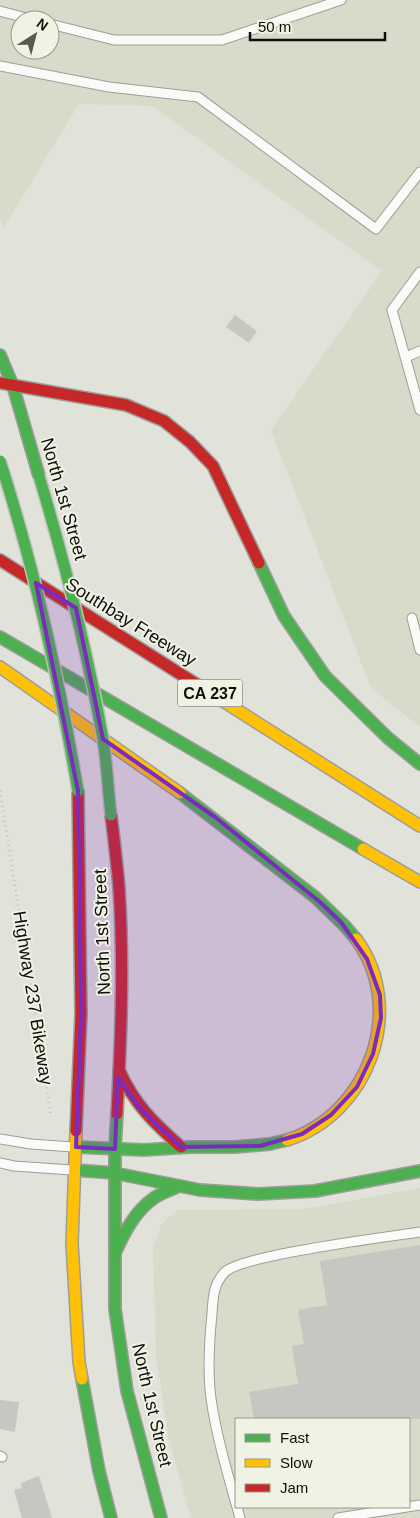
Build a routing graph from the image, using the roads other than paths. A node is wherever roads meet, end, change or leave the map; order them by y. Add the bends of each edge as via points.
1 (341, 0) edge
2 (60, 26) edge
3 (0, 66) edge
4 (420, 172) edge
5 (420, 272) edge
6 (420, 351) edge
7 (0, 355) edge
8 (406, 358) junction
9 (0, 383) edge
10 (14, 386) junction
11 (420, 410) edge
12 (0, 461) edge
13 (0, 560) edge
14 (412, 618) dead end
15 (0, 637) edge
16 (420, 650) edge
17 (0, 667) edge
18 (420, 764) edge
19 (420, 826) edge
20 (420, 882) edge
21 (119, 1070) junction
22 (0, 1138) edge
23 (76, 1148) junction
24 (181, 1148) junction
25 (114, 1149) junction
26 (0, 1163) edge
27 (75, 1170) junction
28 (420, 1171) edge
29 (114, 1173) junction
30 (179, 1186) junction
31 (420, 1232) edge
32 (115, 1253) junction
33 (235, 1498) edge
34 (407, 1508) edge
35 (377, 1515) edge
36 (111, 1518) edge
37 (161, 1518) edge
38 (338, 1518) edge

1 - 2 lane via 222,40 114,40
3 - 4 lane via 108,87 198,97 376,229
5 - 8 lane via 392,310
6 - 8 lane
7 - 10 main road, North 1st Street
8 - 11 lane
9 - 10 main road
10 - 18 main road via 126,405 164,421 190,442 213,466 284,616 299,640 325,676 349,701
10 - 21 main road, North 1st Street, bridge via 64,560 104,741 121,920
12 - 23 main road, North 1st Street, bridge via 51,644 78,790 81,1014
13 - 19 main road, Southbay Freeway / CA 237
14 - 16 lane
15 - 20 main road
17 - 24 main road via 215,817 320,902 356,941 375,977 381,1018 374,1054 356,1087 331,1115 302,1134 281,1142 260,1146
21 - 24 main road via 141,1110
21 - 25 main road, North 1st Street
22 - 23 lane
23 - 25 main road
23 - 27 main road, North 1st Street
24 - 25 main road
25 - 29 main road, North 1st Street
26 - 27 lane
27 - 29 main road
27 - 36 main road, North 1st Street via 72,1243 79,1362
28 - 30 main road via 315,1191 258,1194
29 - 30 main road
29 - 32 main road, North 1st Street
30 - 32 main road via 154,1199 133,1218
31 - 33 lane via 273,1256 242,1263 225,1271 215,1287 209,1340 211,1403
32 - 37 main road, North 1st Street via 115,1309 122,1367
34 - 35 lane
35 - 38 lane

